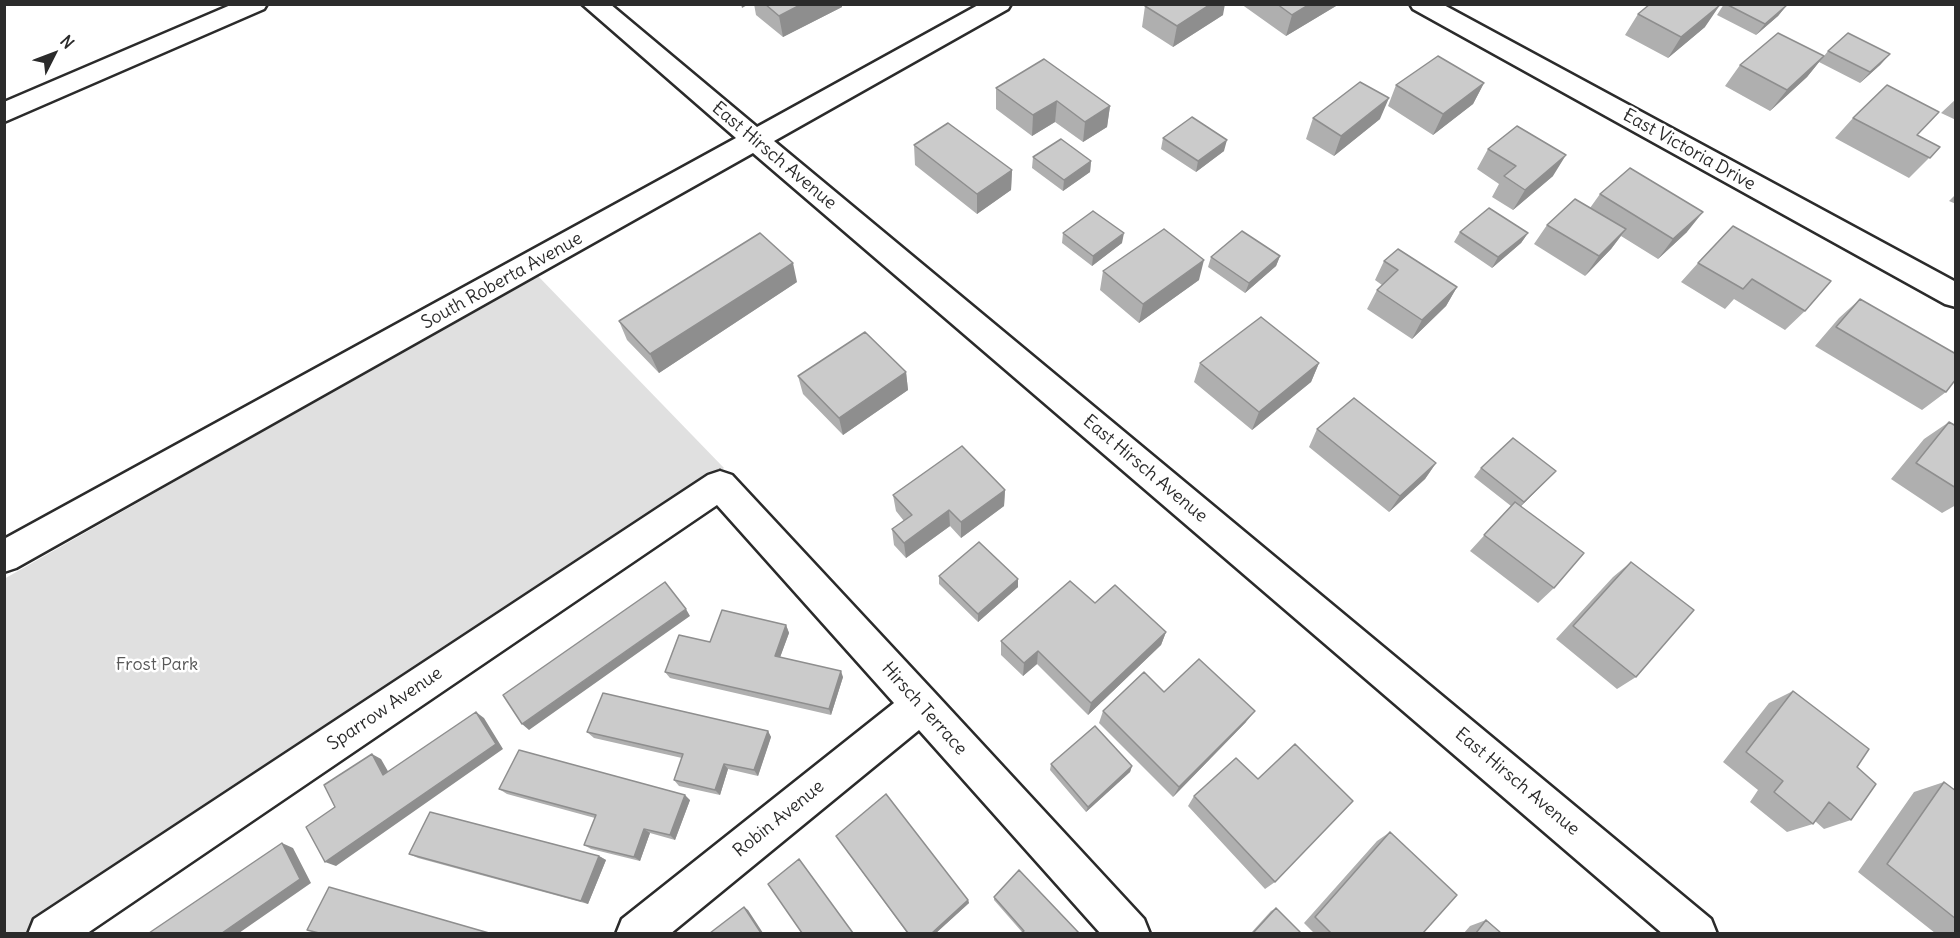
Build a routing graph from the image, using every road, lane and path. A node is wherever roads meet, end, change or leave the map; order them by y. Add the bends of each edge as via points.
1 (255, 4) edge
2 (594, 4) edge
3 (999, 4) edge
4 (1422, 4) edge
5 (4, 113) edge
6 (755, 140) junction
7 (1956, 296) edge
8 (720, 485) joint
9 (4, 557) edge
10 (921, 705) junction
11 (49, 933) edge
12 (637, 933) edge
13 (1129, 933) edge
14 (1696, 933) edge

1 - 5 street
2 - 6 street, East Hirsch Avenue
3 - 6 street, South Roberta Avenue
4 - 7 street, East Victoria Drive
6 - 9 street, South Roberta Avenue
6 - 14 street, East Hirsch Avenue
8 - 10 street, Hirsch Terrace
8 - 11 street, Sparrow Avenue
10 - 12 street, Robin Avenue
10 - 13 street, Hirsch Terrace

